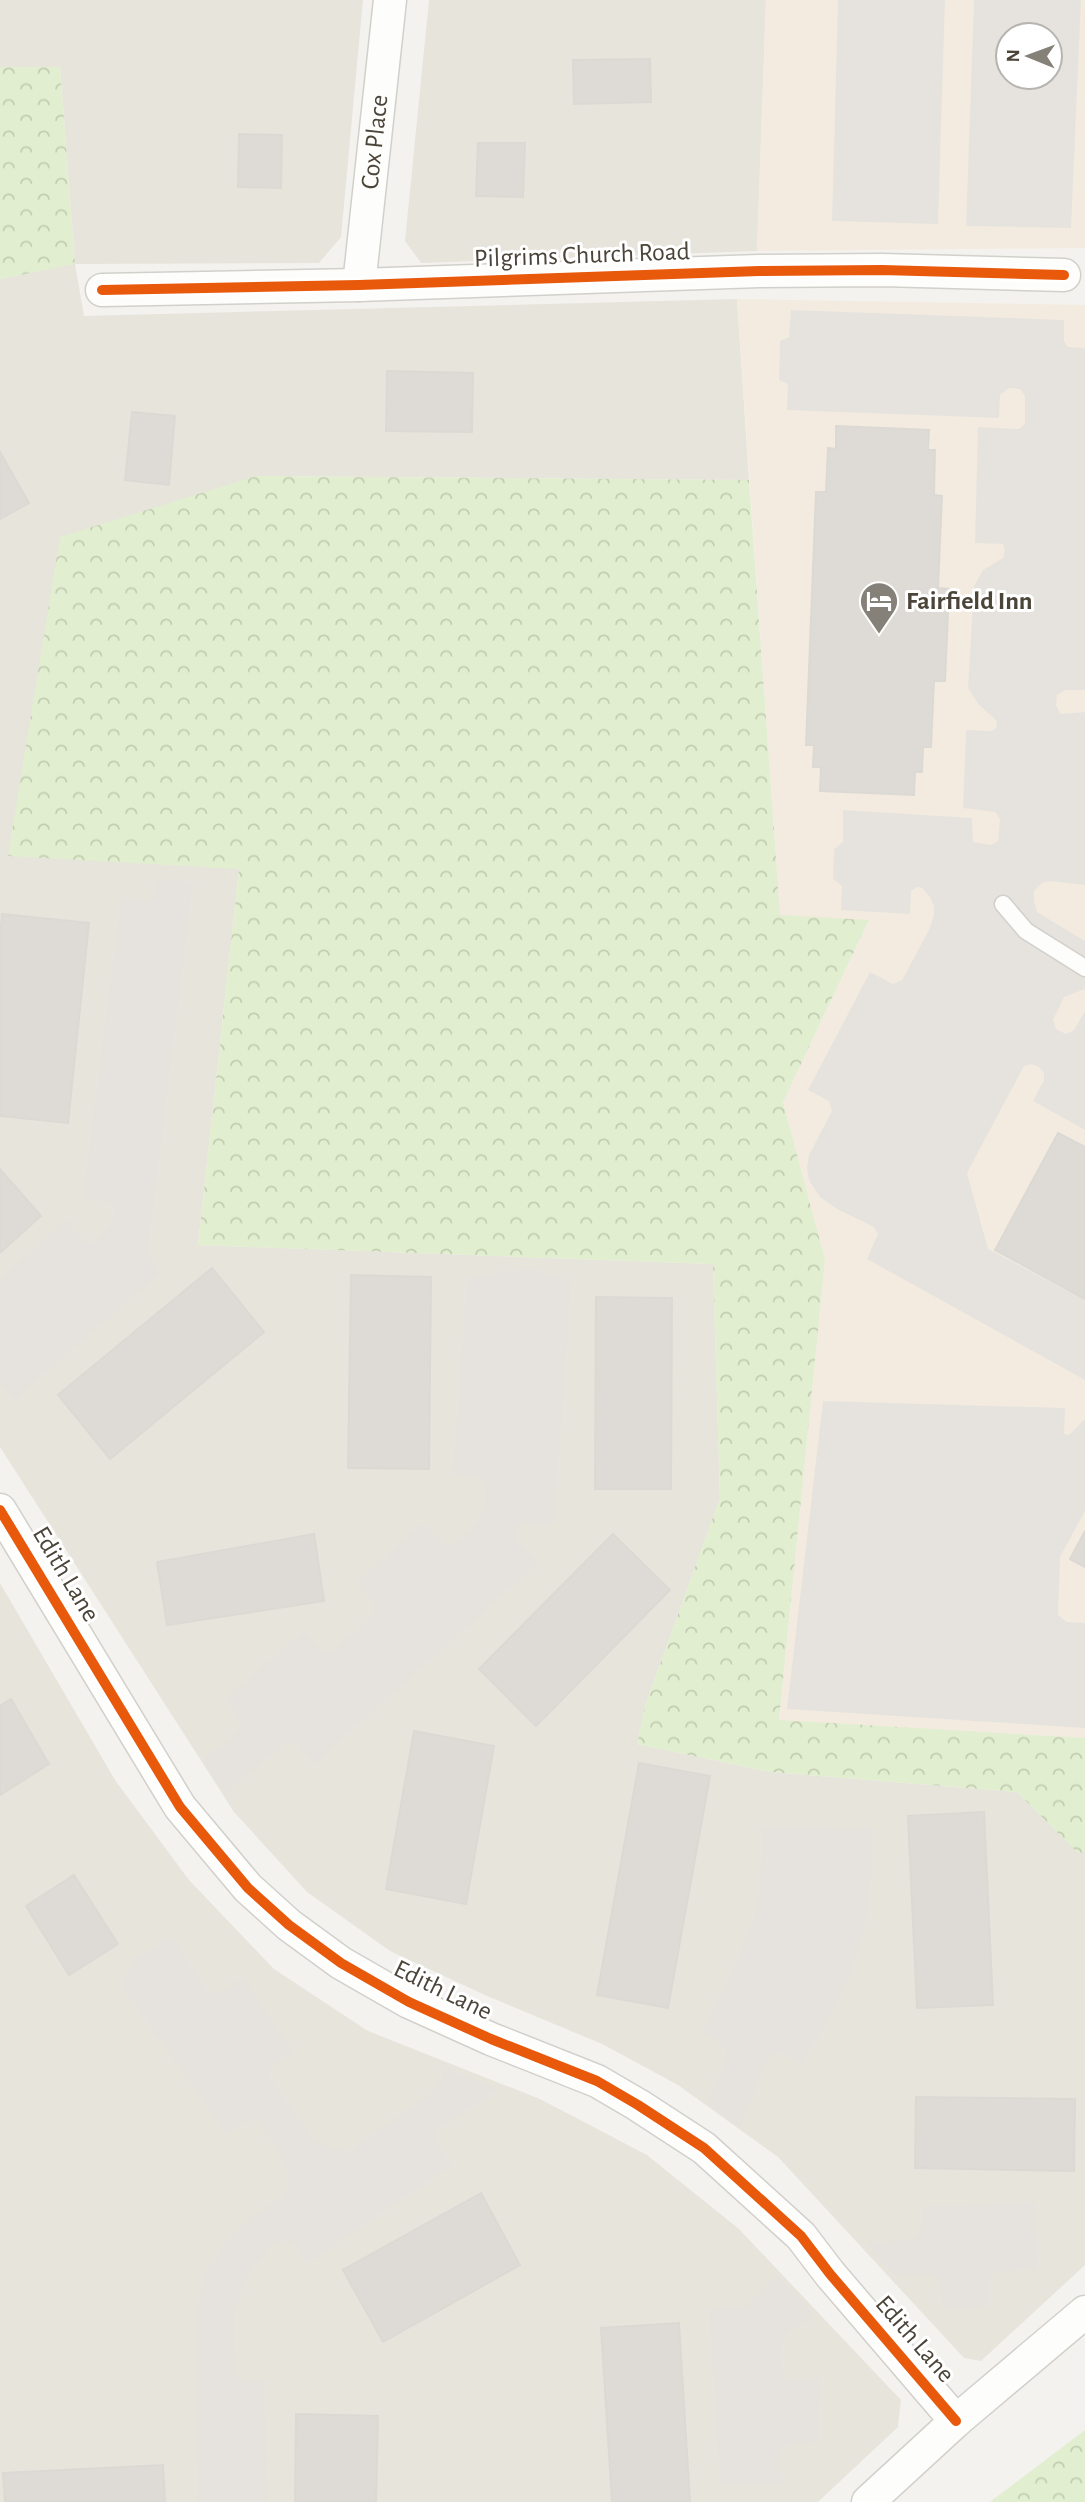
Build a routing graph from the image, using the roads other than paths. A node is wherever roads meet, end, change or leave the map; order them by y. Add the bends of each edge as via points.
1 (390, 0) edge
2 (1064, 275) dead end
3 (359, 285) junction
4 (102, 289) dead end
5 (1003, 904) dead end
6 (1085, 968) edge
7 (0, 1510) edge
8 (1085, 2312) edge
9 (956, 2421) junction
10 (868, 2502) edge

1 - 3 street, Cox Place
2 - 3 street, Pilgrims Church Road via 759,271
3 - 4 street, Pilgrims Church Road
5 - 6 lane via 1026,931
7 - 9 street, Edith Lane via 180,1807 248,1888 289,1925 352,1970 409,2002 597,2081 704,2148 801,2236
8 - 9 street
9 - 10 street

